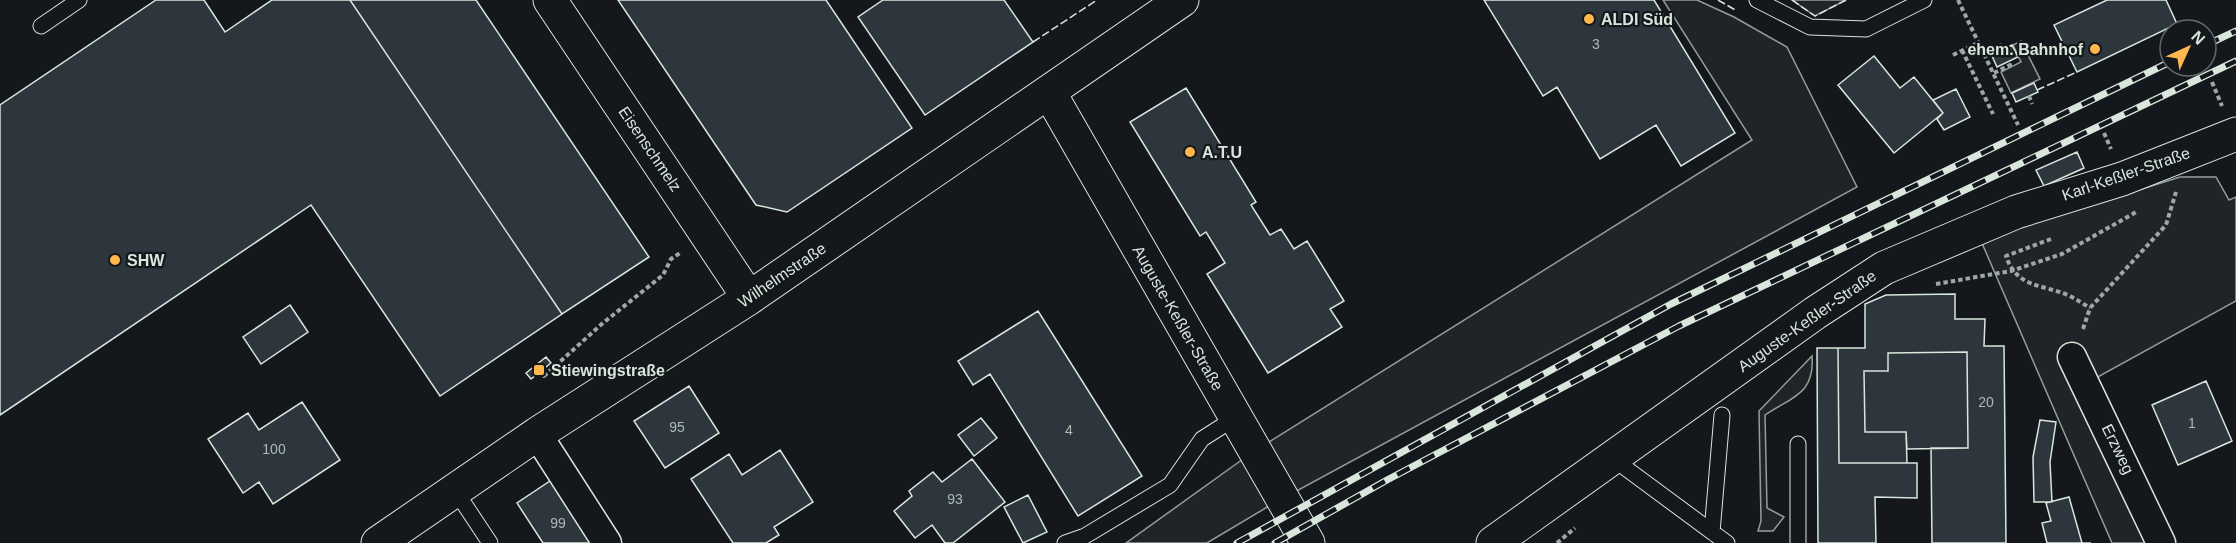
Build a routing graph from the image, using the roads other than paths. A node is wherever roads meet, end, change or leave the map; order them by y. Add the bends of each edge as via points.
1 (79, 0) edge
2 (550, 0) edge
3 (1182, 0) edge
4 (1757, 0) edge
5 (1924, 0) edge
6 (41, 26) dead end
7 (1049, 92) junction
8 (2230, 123) edge
9 (2016, 212) joint
10 (749, 298) junction
11 (2072, 357) dead end
12 (1722, 415) dead end
13 (1235, 418) junction
14 (537, 434) junction
15 (1798, 444) dead end
16 (1612, 458) junction
17 (455, 490) junction
18 (1712, 532) junction
19 (378, 543) edge
20 (490, 543) edge
21 (607, 543) edge
22 (1065, 543) edge
23 (1308, 543) edge
24 (1493, 543) edge
25 (1727, 543) edge
26 (1798, 543) edge
27 (2161, 543) edge

1 - 6 lane
2 - 10 street, Eisenschmelz
3 - 7 street, Wilhelmstraße
4 - 5 lane via 1810,27 1866,29
7 - 10 street, Wilhelmstraße
7 - 13 street, Auguste-Keßler-Straße
8 - 9 street, Karl-Keßler-Straße via 2122,179
9 - 16 street, Auguste-Keßler-Straße via 1884,268
10 - 14 street, Wilhelmstraße
11 - 27 street, Erzweg
12 - 18 lane
13 - 22 lane via 1202,439 1170,486 1085,536
13 - 23 street, Auguste-Keßler-Straße
14 - 17 street, Wilhelmstraße
14 - 21 street
15 - 26 lane
16 - 18 lane
16 - 24 street, Auguste-Keßler-Straße
17 - 19 street, Wilhelmstraße
17 - 20 lane
18 - 25 lane

